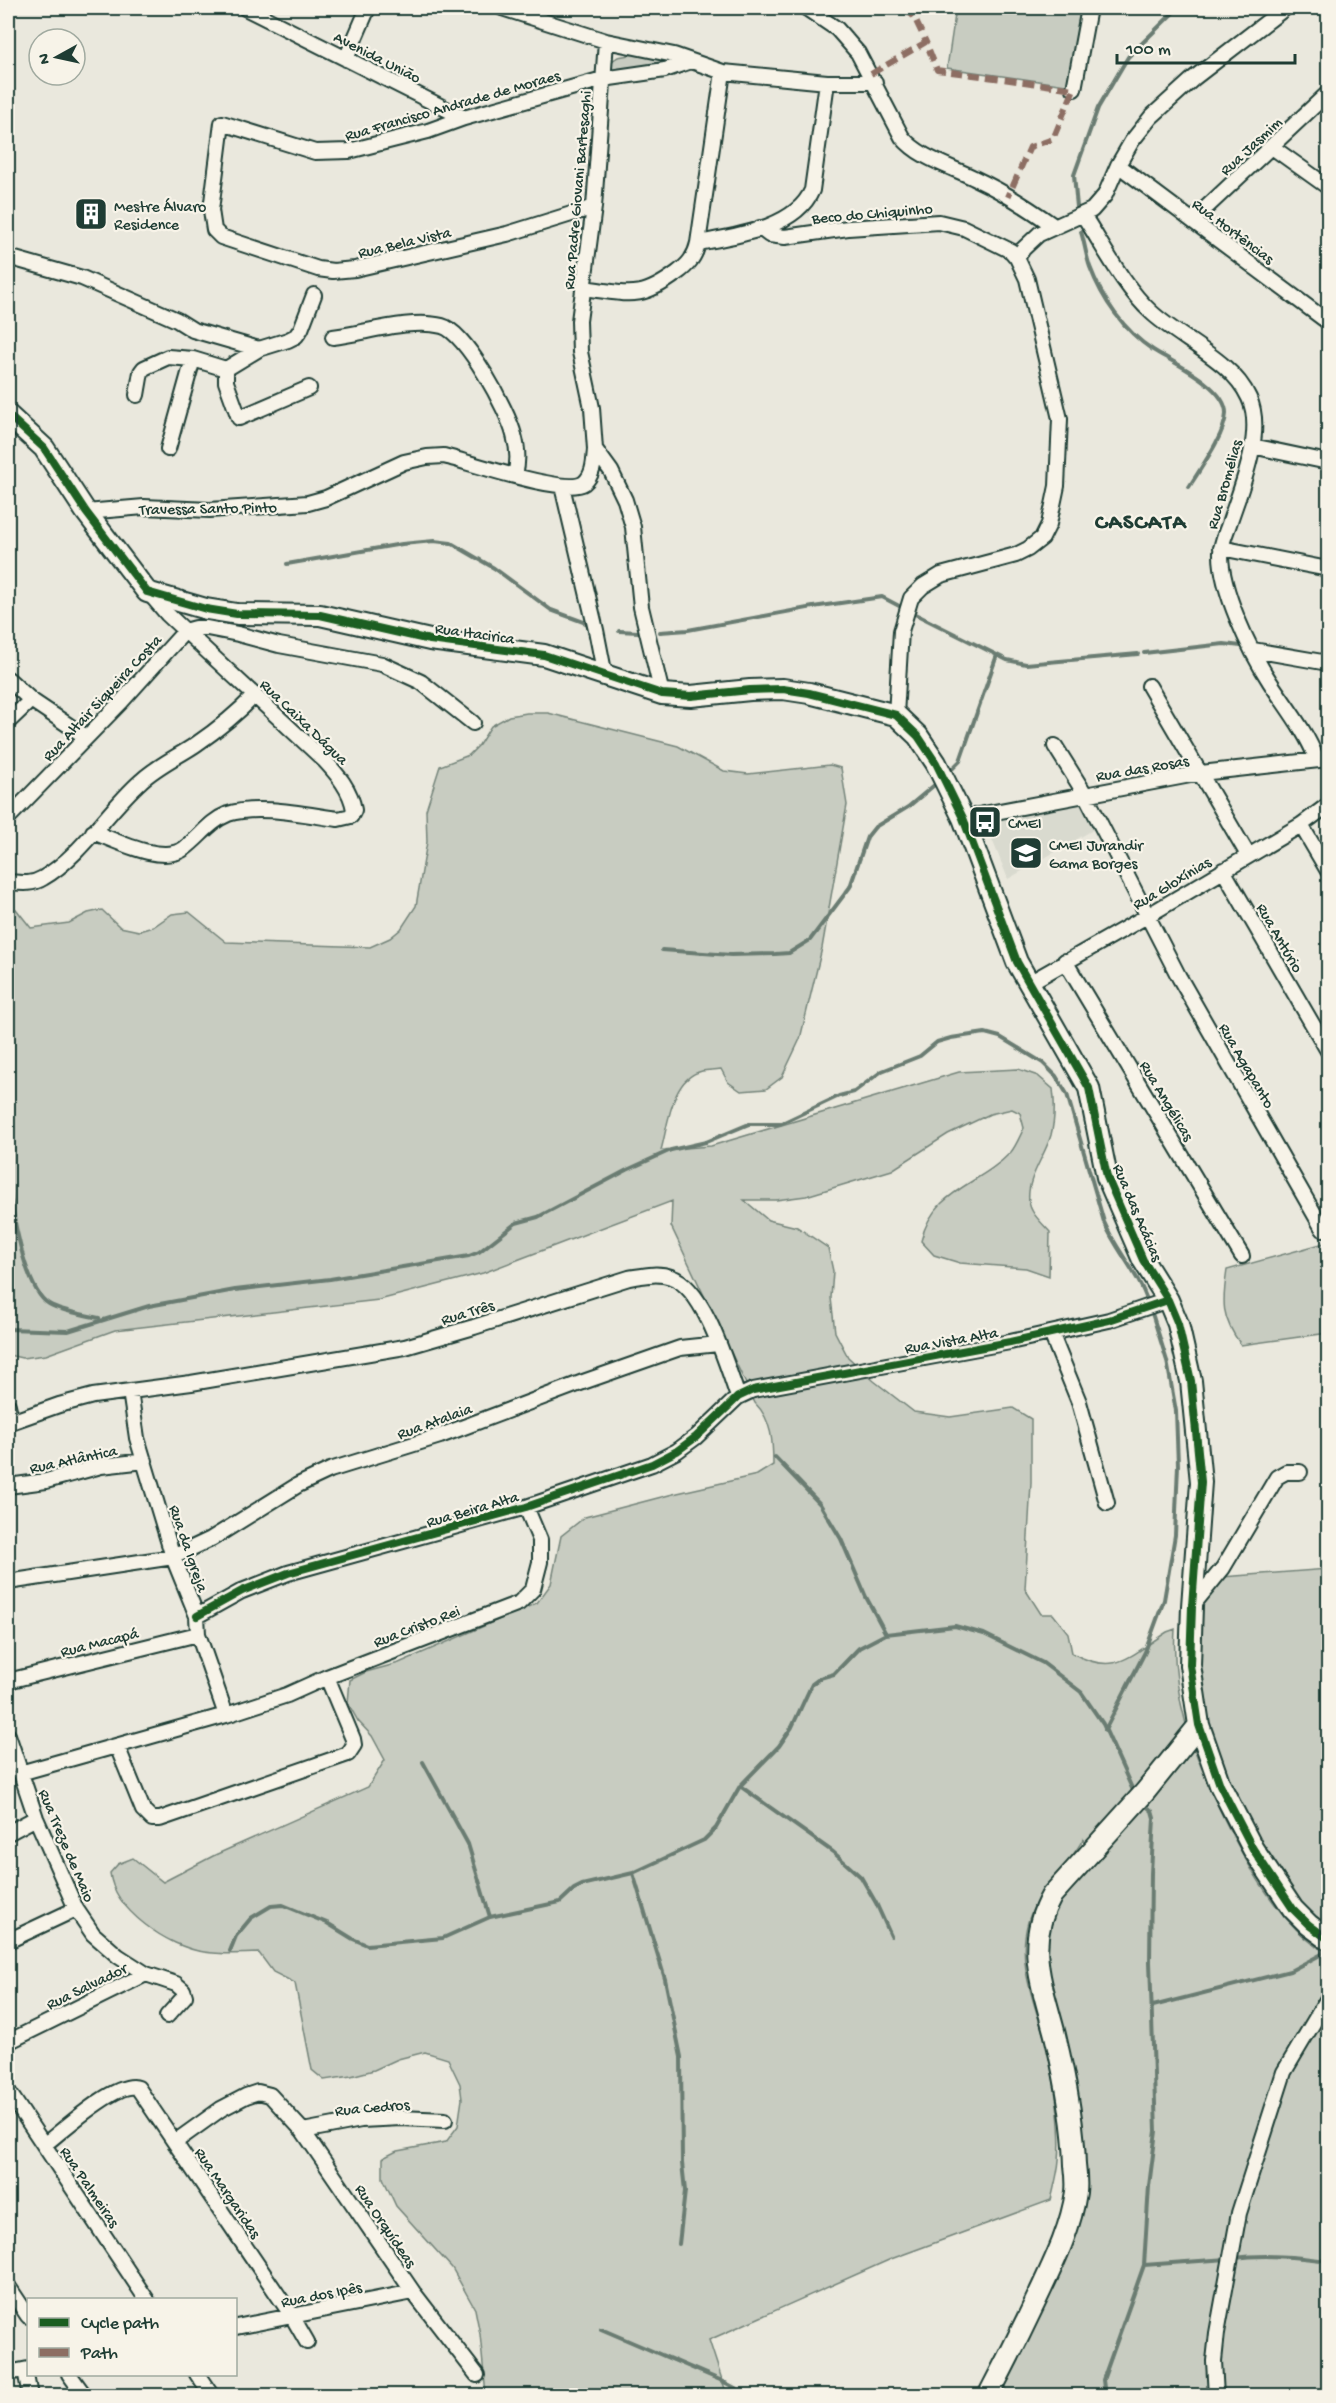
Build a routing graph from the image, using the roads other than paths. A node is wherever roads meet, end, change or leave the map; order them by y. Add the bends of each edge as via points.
1 (245, 8) edge
2 (368, 8) edge
3 (502, 8) edge
4 (806, 8) edge
5 (1089, 8) edge
6 (1285, 8) edge
7 (606, 40) junction
8 (346, 59) junction
9 (691, 61) junction
10 (723, 72) junction
11 (603, 78) junction
12 (828, 82) junction
13 (875, 82) junction
14 (1074, 90) dead end
15 (1329, 93) edge
16 (464, 118) junction
17 (1272, 147) junction
18 (1118, 165) junction
19 (1329, 188) edge
20 (594, 207) junction
21 (1083, 215) junction
22 (1193, 220) junction
23 (1054, 226) junction
24 (760, 228) junction
25 (221, 237) joint
26 (698, 243) junction
27 (8, 257) edge
28 (1017, 258) junction
29 (584, 288) junction
30 (314, 295) dead end
31 (1329, 322) edge
32 (333, 337) dead end
33 (259, 350) junction
34 (193, 359) junction
35 (226, 369) junction
36 (309, 388) dead end
37 (137, 395) dead end
38 (8, 415) edge
39 (1252, 446) junction
40 (168, 449) dead end
41 (595, 449) junction
42 (1329, 462) edge
43 (515, 475) junction
44 (562, 486) junction
45 (86, 512) junction
46 (1221, 548) junction
47 (1329, 569) edge
48 (147, 592) junction
49 (190, 630) junction
50 (1253, 650) junction
51 (1329, 663) edge
52 (605, 676) junction
53 (8, 679) edge
54 (1149, 686) dead end
55 (662, 694) junction
56 (255, 695) junction
57 (31, 700) junction
58 (896, 715) junction
59 (8, 722) edge
60 (473, 723) dead end
61 (86, 737) junction
62 (1055, 746) dead end
63 (1323, 760) edge
64 (1201, 773) junction
65 (1085, 794) junction
66 (1329, 805) edge
67 (8, 818) edge
68 (963, 818) junction
69 (1301, 825) junction
70 (93, 832) junction
71 (1248, 855) junction
72 (1223, 870) junction
73 (1329, 871) edge
74 (8, 882) edge
75 (1147, 916) junction
76 (1065, 961) junction
77 (1029, 983) junction
78 (1329, 1052) edge
79 (1323, 1229) dead end
80 (1242, 1256) dead end
81 (1168, 1300) junction
82 (1051, 1333) junction
83 (718, 1344) junction
84 (130, 1390) junction
85 (738, 1397) junction
86 (8, 1405) edge
87 (10, 1423) edge
88 (145, 1461) junction
89 (1300, 1472) dead end
90 (8, 1486) edge
91 (1107, 1503) dead end
92 (526, 1507) junction
93 (173, 1557) junction
94 (8, 1582) edge
95 (1192, 1606) junction
96 (197, 1616) junction
97 (198, 1634) junction
98 (327, 1677) junction
99 (8, 1681) edge
100 (225, 1715) junction
101 (1199, 1725) junction
102 (8, 1735) edge
103 (117, 1746) junction
104 (20, 1773) junction
105 (36, 1818) junction
106 (8, 1833) edge
107 (76, 1909) junction
108 (1329, 1939) edge
109 (8, 1941) edge
110 (146, 1974) junction
111 (1329, 1998) edge
112 (167, 2016) dead end
113 (8, 2042) edge
114 (9, 2095) edge
115 (445, 2120) dead end
116 (303, 2131) junction
117 (175, 2142) junction
118 (44, 2145) junction
119 (8, 2286) edge
120 (413, 2292) junction
121 (146, 2298) edge
122 (27, 2314) edge
123 (292, 2316) junction
124 (237, 2327) edge
125 (307, 2342) dead end
126 (27, 2369) edge
127 (8, 2373) edge
128 (477, 2375) dead end
129 (28, 2376) edge
130 (70, 2376) edge
131 (199, 2376) edge
132 (30, 2396) edge
133 (85, 2396) edge
134 (212, 2396) edge
135 (988, 2396) edge
136 (1216, 2396) edge

1 - 8 street, Avenida União
2 - 8 street
3 - 7 street
4 - 13 street via 837,29 858,53
5 - 14 street
6 - 18 street via 1194,78 1151,117
7 - 9 street
7 - 11 street, Rua Padre Giovani Bartesaghi
8 - 16 street, Avenida União
9 - 10 street
9 - 11 street, Rua Francisco Andrade de Moraes via 665,70
10 - 12 street
10 - 26 street
11 - 16 street, Rua Francisco Andrade de Moraes
11 - 20 street, Rua Padre Giovani Bartesaghi
12 - 13 street
12 - 24 street via 812,190 807,201 787,217
13 - 23 street via 908,144 1000,192
15 - 17 street, Rua Jasmim
16 - 25 street, Rua Francisco Andrade de Moraes via 428,131 329,153 222,123 211,210 214,230
17 - 19 street
17 - 22 street, Rua Jasmim
18 - 21 street via 1099,204
18 - 22 street, Rua Hortências
20 - 25 street, Rua Bela Vista via 507,234 333,271
20 - 29 street, Rua Padre Giovani Bartesaghi
21 - 23 street
21 - 39 street, Rua Bromélias via 1143,304 1237,378 1254,412
22 - 31 street, Rua Hortências
23 - 28 street via 1029,243
24 - 26 street
24 - 28 street, Beco do Chiquinho via 770,235 785,237 939,222 964,228 1011,251
26 - 29 street via 696,253 685,267 647,292
27 - 33 street via 82,278 193,330
28 - 58 street via 1027,279 1060,419 1057,486 1049,524 1042,538 1028,549 941,575 910,597 901,631
29 - 41 street, Rua Padre Giovani Bartesaghi via 580,342
30 - 33 street via 296,336
32 - 43 street via 406,325 445,327 454,333 470,351 507,414 519,459
33 - 35 street
34 - 35 street
34 - 37 street via 168,357 149,364 141,372
34 - 40 street
35 - 36 street via 226,382 239,418
38 - 45 street via 44,448
39 - 42 street
39 - 46 street, Rua Bromélias
41 - 44 street, Travessa Santo Pinto via 590,477 578,486
41 - 55 street via 626,500 633,526 641,608
43 - 44 street, Travessa Santo Pinto
43 - 45 street, Travessa Santo Pinto via 444,456 427,457 404,462 308,503 210,510 144,507
44 - 52 street
45 - 48 street
46 - 47 street
46 - 50 street, Rua Bromélias via 1223,578
48 - 49 street, Rua Caixa Dágua
48 - 52 street, Rua Itacirica via 237,614 320,615 430,640 544,656
49 - 56 street, Rua Caixa Dágua
49 - 60 street via 238,634 382,663 421,682
49 - 61 street, Rua Altair Siqueira Costa
50 - 51 street
50 - 63 street, Rua Bromélias
52 - 55 street, Rua Itacirica
53 - 57 street
54 - 64 street
55 - 58 street, Rua Itacirica via 691,696 783,689
56 - 70 street via 219,728 142,780
56 - 70 street, Rua Caixa Dágua via 337,774 353,802 351,816 338,819 253,810 229,814 172,854 149,852
57 - 59 street
57 - 61 street
58 - 68 street, Rua das Acácias via 918,736 936,763
61 - 67 street, Rua Altair Siqueira Costa
62 - 65 street, Rua Agapanto
63 - 64 street, Rua das Rosas
64 - 65 street, Rua das Rosas
64 - 71 street
65 - 68 street, Rua das Rosas
65 - 75 street, Rua Agapanto
66 - 69 street, Rua Gloxínias
68 - 77 street, Rua das Acácias via 1007,937
69 - 71 street, Rua Gloxínias
69 - 73 street
70 - 74 street via 41,880
71 - 72 street, Rua Gloxínias
72 - 75 street, Rua Gloxínias
72 - 78 street, Rua Antúrio
75 - 76 street, Rua Gloxínias
75 - 79 street, Rua Agapanto
76 - 77 street, Rua Gloxínias
76 - 80 street, Rua Angélicas
77 - 81 street, Rua das Acácias via 1089,1088 1107,1177 1143,1260
81 - 82 street, Rua Vista Alta via 1109,1320
81 - 95 street, Rua das Acácias via 1186,1354 1202,1482
82 - 85 street, Rua Vista Alta via 753,1390
82 - 91 street via 1079,1402
83 - 84 street, Rua Três via 701,1306 684,1285 674,1277 649,1275 405,1347
83 - 85 street, Rua Três
83 - 93 street, Rua Atalaia via 680,1348 440,1436 330,1470
84 - 87 street, Rua Três via 59,1405
84 - 88 street, Rua da Igreja via 137,1438
85 - 92 street, Rua Beira Alta via 696,1437 652,1464
86 - 87 street
88 - 90 street, Rua Atlântica
88 - 93 street, Rua da Igreja
89 - 95 street via 1277,1477 1223,1568
92 - 96 street, Rua Beira Alta via 288,1573 242,1591
92 - 98 street, Rua Cristo Rei via 540,1540 540,1562 533,1589 519,1603
93 - 94 street, Rua Atalaia
93 - 96 street, Rua da Igreja
95 - 101 street, Rua das Acácias via 1190,1665
96 - 97 street, Rua da Igreja
97 - 99 street, Rua Macapá
97 - 100 street, Rua da Igreja
98 - 100 street, Rua Cristo Rei
98 - 103 street via 353,1739 348,1754 160,1819 152,1819 143,1810
100 - 103 street, Rua Cristo Rei
101 - 108 street, Rua das Acácias via 1220,1785 1253,1849 1293,1909
101 - 135 street via 1052,1895 1042,1912 1036,1951 1071,2117 1076,2190 1068,2227 1050,2270
102 - 104 street, Rua Treze de Maio
103 - 104 street, Rua Cristo Rei
104 - 105 street, Rua Treze de Maio
105 - 106 street
105 - 107 street, Rua Treze de Maio
107 - 109 street
107 - 110 street, Rua Treze de Maio via 104,1945
110 - 112 street, Rua Treze de Maio via 183,1990 185,1996
110 - 113 street, Rua Salvador
111 - 136 street via 1284,2072 1239,2213 1216,2333
114 - 118 street, Rua Palmeiras
115 - 116 street, Rua Cedros via 362,2120
116 - 117 street, Rua Orquídeas via 270,2095 258,2092 221,2109
116 - 120 street, Rua Orquídeas
117 - 118 street, Rua Margaridas via 138,2088 128,2086
117 - 123 street, Rua Margaridas
118 - 121 street, Rua Palmeiras
119 - 122 street
120 - 123 street, Rua dos Ipês
120 - 128 street, Rua Orquídeas
123 - 124 street, Rua dos Ipês
123 - 125 street, Rua Margaridas
126 - 127 street
129 - 132 street
130 - 133 street
131 - 134 street

